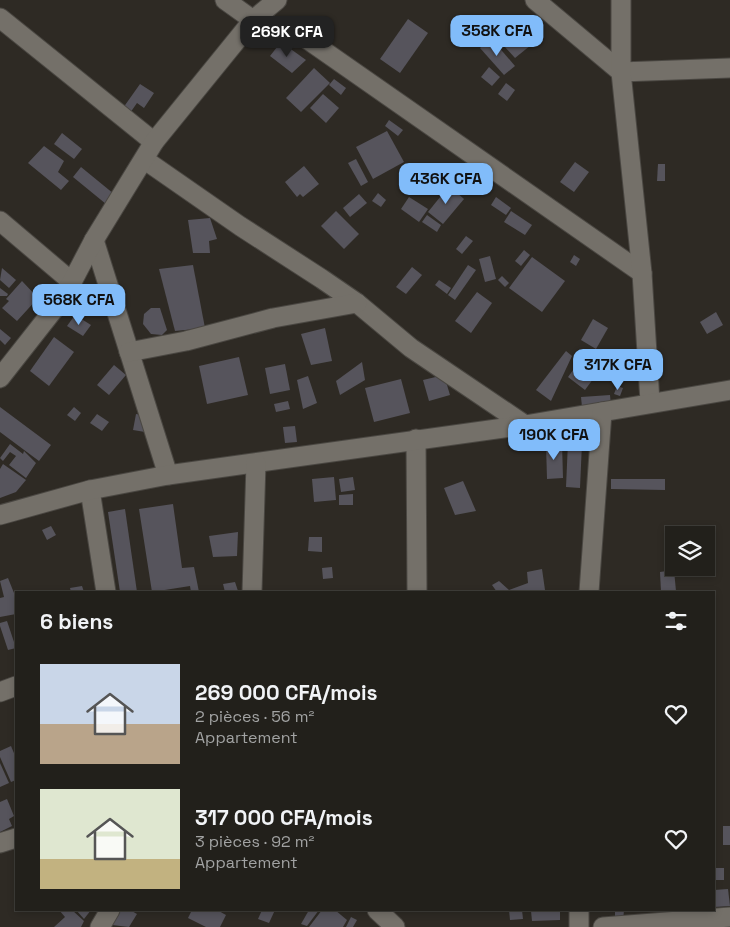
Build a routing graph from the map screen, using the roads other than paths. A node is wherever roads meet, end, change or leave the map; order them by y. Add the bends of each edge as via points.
1 (225, 0) edge
2 (277, 0) edge
3 (535, 0) edge
4 (621, 0) edge
5 (0, 18) edge
6 (253, 20) junction
7 (730, 68) edge
8 (621, 72) junction
9 (154, 142) junction
10 (145, 160) junction
11 (0, 221) edge
12 (94, 240) junction
13 (642, 273) junction
14 (72, 282) junction
15 (357, 304) junction
16 (130, 352) junction
17 (0, 378) edge
18 (730, 390) edge
19 (650, 402) junction
20 (602, 412) junction
21 (525, 425) junction
22 (416, 439) junction
23 (256, 463) junction
24 (168, 475) junction
25 (90, 490) junction
26 (0, 515) edge
27 (106, 591) edge
28 (252, 591) edge
29 (418, 591) edge
30 (589, 591) edge
31 (15, 686) edge
32 (0, 692) edge
33 (15, 838) edge
34 (0, 843) edge
35 (109, 911) edge
36 (377, 911) edge
37 (579, 911) edge
38 (730, 917) edge
39 (100, 927) edge
40 (395, 927) edge
41 (579, 927) edge
42 (603, 927) edge

1 - 6 street
2 - 6 street
3 - 8 street
4 - 8 street
5 - 9 street
6 - 9 street
6 - 13 street via 301,35
7 - 8 street
8 - 13 street
9 - 10 street
10 - 12 street
10 - 15 street
11 - 14 street
12 - 14 street
12 - 16 street
13 - 19 street
14 - 17 street
15 - 16 street via 273,318
15 - 21 street via 411,348
16 - 24 street
18 - 19 street
19 - 20 street
20 - 21 street
20 - 30 street
21 - 22 street
22 - 23 street
22 - 29 street
23 - 24 street
23 - 28 street
24 - 25 street
25 - 26 street
25 - 27 street
31 - 32 street
33 - 34 street
35 - 39 street
36 - 40 street
37 - 41 street
38 - 42 street

